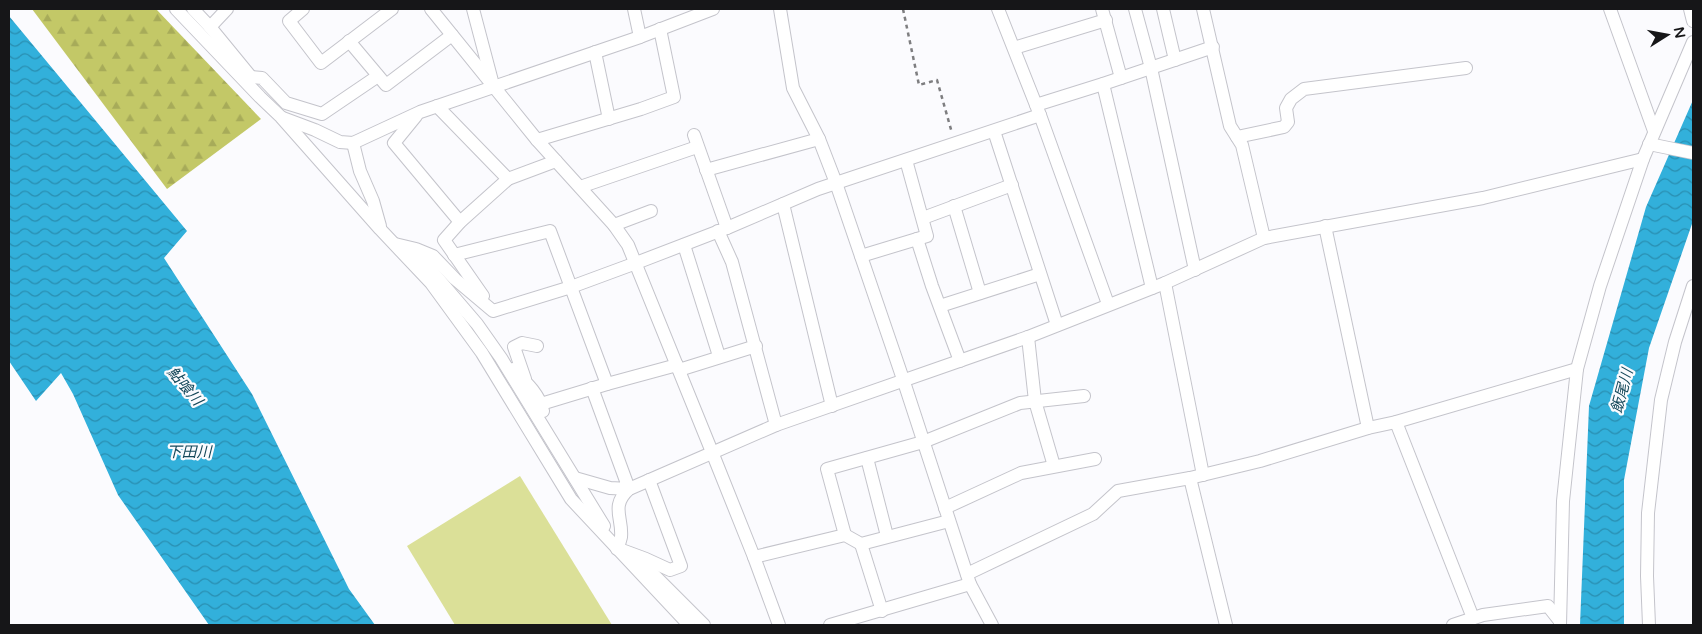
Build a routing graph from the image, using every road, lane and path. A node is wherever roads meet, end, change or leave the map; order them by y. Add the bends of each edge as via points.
1 (176, 9) edge
2 (193, 9) edge
3 (227, 9) edge
4 (296, 9) edge
5 (304, 9) edge
6 (392, 9) edge
7 (431, 9) edge
8 (473, 9) edge
9 (634, 9) edge
10 (713, 9) edge
11 (780, 9) edge
12 (903, 9) edge
13 (998, 9) edge
14 (1135, 9) edge
15 (1163, 9) edge
16 (1203, 9) edge
17 (1610, 9) edge
18 (1690, 9) edge
19 (1104, 15) edge
20 (289, 21) junction
21 (1693, 21) edge
22 (210, 27) junction
23 (660, 29) junction
24 (452, 35) junction
25 (640, 37) junction
26 (349, 42) junction
27 (1693, 42) edge
28 (1014, 48) junction
29 (1213, 48) junction
30 (595, 52) junction
31 (1175, 60) junction
32 (1151, 68) junction
33 (1466, 68) dead end
34 (378, 76) junction
35 (251, 77) junction
36 (1121, 78) junction
37 (1103, 84) junction
38 (494, 86) junction
39 (260, 97) junction
40 (437, 106) junction
41 (1038, 110) junction
42 (420, 112) junction
43 (281, 117) junction
44 (609, 118) junction
45 (994, 131) junction
46 (1654, 131) junction
47 (1237, 137) junction
48 (819, 139) junction
49 (537, 140) junction
50 (353, 143) junction
51 (955, 144) junction
52 (1652, 145) junction
53 (1693, 153) edge
54 (1643, 159) junction
55 (906, 160) junction
56 (556, 161) junction
57 (706, 170) junction
58 (508, 179) junction
59 (836, 183) junction
60 (1012, 185) junction
61 (580, 188) junction
62 (783, 204) junction
63 (954, 206) junction
64 (651, 210) dead end
65 (923, 218) junction
66 (460, 222) junction
67 (614, 225) junction
68 (1325, 226) junction
69 (380, 229) junction
70 (723, 229) junction
71 (1264, 238) junction
72 (917, 239) junction
73 (395, 244) junction
74 (684, 245) junction
75 (454, 255) junction
76 (861, 256) junction
77 (636, 263) junction
78 (1195, 270) junction
79 (1040, 274) junction
80 (1165, 283) junction
81 (1693, 286) edge
82 (571, 287) junction
83 (1152, 288) junction
84 (980, 293) junction
85 (1108, 304) junction
86 (940, 306) junction
87 (493, 311) junction
88 (1057, 326) junction
89 (1028, 337) junction
90 (537, 346) dead end
91 (756, 346) junction
92 (482, 353) junction
93 (719, 356) junction
94 (501, 358) junction
95 (960, 361) junction
96 (678, 367) junction
97 (1577, 369) junction
98 (526, 381) junction
99 (904, 382) junction
100 (607, 384) junction
101 (592, 388) junction
102 (1084, 396) dead end
103 (1035, 402) junction
104 (542, 404) junction
105 (832, 406) junction
106 (1396, 422) junction
107 (776, 425) junction
108 (1368, 428) junction
109 (547, 434) junction
110 (923, 442) junction
111 (712, 452) junction
112 (867, 458) junction
113 (1095, 459) dead end
114 (1054, 466) junction
115 (1203, 474) junction
116 (575, 478) junction
117 (1190, 478) junction
118 (649, 480) junction
119 (629, 489) junction
120 (947, 514) junction
121 (845, 535) junction
122 (887, 536) junction
123 (861, 544) junction
124 (618, 549) junction
125 (631, 553) junction
126 (754, 557) junction
127 (968, 579) junction
128 (882, 611) junction
129 (1473, 618) junction
130 (1560, 623) edge
131 (689, 625) edge
132 (704, 625) edge
133 (779, 625) edge
134 (830, 625) edge
135 (992, 625) edge
136 (1226, 625) edge
137 (1453, 625) edge
138 (1649, 625) edge

1 - 39 street
2 - 22 street
3 - 22 street
4 - 20 street
5 - 20 street
6 - 26 street
7 - 24 street
8 - 38 street
9 - 25 street
10 - 23 street
11 - 48 street via 793,88
12 - 51 path via 920,85 937,80
13 - 28 street
14 - 32 street
15 - 31 street
16 - 29 street
17 - 46 street
18 - 21 street
19 - 28 street
19 - 36 street
20 - 26 street via 321,63
22 - 35 street
23 - 25 street
23 - 44 street via 674,97
24 - 34 street via 386,85
24 - 38 street
25 - 30 street
26 - 34 street
27 - 46 street
28 - 41 street
29 - 31 street
29 - 47 street via 1230,126
30 - 38 street
30 - 44 street
31 - 32 street
32 - 36 street
32 - 78 street
33 - 47 street via 1304,89 1291,99 1286,108 1288,122 1284,127
34 - 35 street via 322,114 286,104 262,78
35 - 39 street
36 - 37 street
37 - 41 street
37 - 83 street
38 - 40 street
38 - 49 street
39 - 43 street
40 - 42 street
40 - 58 street
41 - 45 street
41 - 85 street
42 - 50 street
42 - 66 street via 394,143
43 - 50 street via 340,142
43 - 69 street
44 - 49 street
45 - 51 street
45 - 60 street
46 - 52 street
47 - 71 street via 1242,145
48 - 57 street
48 - 59 street
49 - 56 street
50 - 69 street
51 - 55 street
52 - 53 street
52 - 54 street
54 - 68 street via 1483,198
54 - 97 street via 1600,286
55 - 59 street
55 - 65 street
56 - 58 street
56 - 61 street
57 - 61 street via 696,141
57 - 70 street
58 - 66 street
59 - 62 street
59 - 76 street
60 - 63 street
60 - 79 street
61 - 67 street
62 - 70 street
62 - 105 street
63 - 65 street
63 - 84 street
64 - 67 street
65 - 72 street via 927,236
66 - 75 street via 444,240
67 - 77 street
68 - 71 street
68 - 108 street
69 - 73 street
70 - 74 street
70 - 91 street
71 - 78 street
72 - 76 street
72 - 86 street
73 - 87 street via 433,256
73 - 92 street via 431,282
73 - 94 street via 423,260
74 - 77 street
74 - 93 street
75 - 82 street via 550,231
75 - 87 street
76 - 99 street
77 - 82 street
77 - 96 street
78 - 80 street
79 - 84 street
79 - 88 street
80 - 83 street
80 - 115 street
81 - 138 street via 1661,400 1648,513
82 - 87 street
82 - 100 street
83 - 85 street
84 - 86 street
85 - 88 street
86 - 95 street
88 - 89 street
89 - 95 street
89 - 103 street
90 - 98 street via 522,343 514,347
91 - 93 street
91 - 107 street
92 - 94 street
92 - 124 street via 571,499
93 - 96 street
94 - 98 street
94 - 109 street
95 - 99 street
96 - 100 street
96 - 111 street
97 - 106 street
97 - 130 street via 1562,501
98 - 104 street
99 - 105 street
99 - 110 street
100 - 101 street
101 - 104 street
101 - 119 street
102 - 103 street
103 - 110 street via 1020,404
103 - 114 street
104 - 109 street
105 - 107 street
106 - 108 street
106 - 129 street
107 - 111 street
108 - 115 street via 1260,461
109 - 116 street
110 - 112 street
110 - 120 street
111 - 118 street
111 - 126 street
112 - 121 street via 827,468
112 - 122 street
113 - 114 street
114 - 120 street via 1021,473
115 - 117 street
116 - 119 street via 610,488
116 - 124 street
117 - 127 street via 1118,491 1093,514
117 - 136 street
118 - 119 street
118 - 125 street via 682,566 670,570
119 - 124 street via 622,495 618,513 621,536
120 - 122 street
120 - 127 street
121 - 123 street
121 - 126 street
122 - 123 street
123 - 128 street
124 - 125 street
124 - 131 street
125 - 132 street
126 - 133 street
127 - 128 street
127 - 135 street
128 - 134 street
129 - 130 street via 1548,606
129 - 137 street

